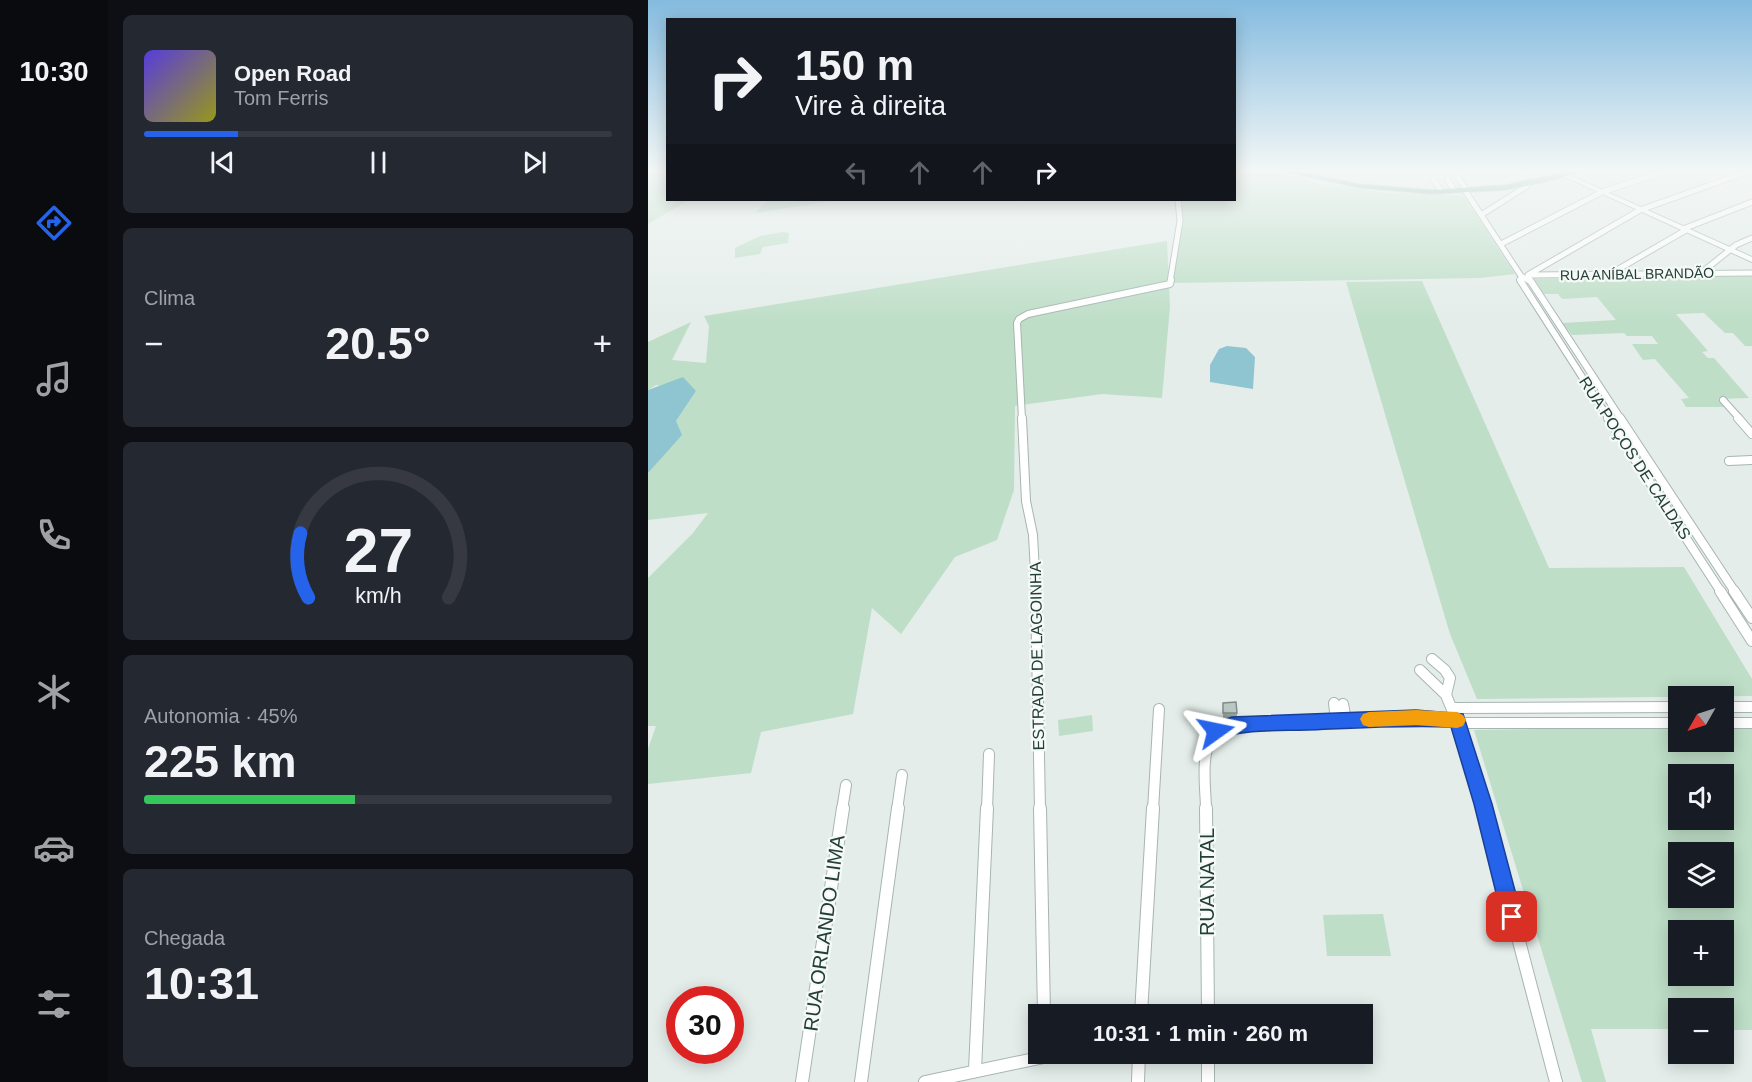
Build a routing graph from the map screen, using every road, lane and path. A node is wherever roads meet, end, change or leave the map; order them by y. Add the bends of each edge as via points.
1 (1180, 221) edge
2 (1485, 221) edge
3 (1545, 221) edge
4 (1620, 221) edge
5 (1667, 221) edge
6 (1703, 221) edge
7 (1684, 229) junction
8 (1752, 238) edge
9 (1501, 244) junction
10 (1731, 250) junction
11 (1752, 260) edge
12 (1752, 273) edge
13 (1610, 274) junction
14 (1700, 274) junction
15 (1525, 275) junction
16 (1723, 400) dead end
17 (1752, 434) edge
18 (1752, 460) edge
19 (1729, 461) dead end
20 (1752, 618) edge
21 (1752, 641) edge
22 (1432, 658) dead end
23 (1420, 670) dead end
24 (1446, 695) junction
25 (1339, 704) dead end
26 (1668, 707) edge
27 (1734, 707) edge
28 (1752, 707) edge
29 (1452, 708) junction
30 (1159, 709) dead end
31 (1341, 720) junction
32 (1458, 721) junction
33 (1668, 723) edge
34 (1734, 723) edge
35 (1752, 723) edge
36 (990, 754) dead end
37 (902, 775) dead end
38 (846, 785) dead end
39 (1044, 1004) edge
40 (1142, 1004) edge
41 (1208, 1004) edge
42 (1028, 1058) edge
43 (1139, 1064) edge
44 (1208, 1064) edge
45 (975, 1070) junction
46 (802, 1082) edge
47 (861, 1082) edge
48 (925, 1082) edge
49 (1138, 1082) edge
50 (1208, 1082) edge
51 (1556, 1082) edge

1 - 39 street, ESTRADA DE LAGOINHA via 1172,282 1164,287 1023,315 1017,323 1026,501 1036,571
2 - 9 street, RUA POÇOS DE CALDAS
3 - 9 street
4 - 15 street
5 - 7 main road
6 - 7 street
7 - 10 main road
7 - 13 street
8 - 10 street
9 - 15 street, RUA POÇOS DE CALDAS
10 - 11 main road
10 - 14 street
12 - 14 street, RUA ANÍBAL BRANDÃO
13 - 14 street, RUA ANÍBAL BRANDÃO
13 - 15 street, RUA ANÍBAL BRANDÃO
15 - 20 street, RUA POÇOS DE CALDAS
15 - 21 street, RUA POÇOS DE CALDAS via 1519,279
16 - 17 street
18 - 19 street
22 - 24 street via 1450,678
23 - 24 street
24 - 29 street
25 - 31 street
26 - 29 street
27 - 28 street
29 - 32 street
30 - 40 street
31 - 32 street via 1416,717
31 - 41 street, RUA NATAL via 1232,725 1210,736 1206,749
32 - 33 street
32 - 51 street
34 - 35 street
36 - 45 street
37 - 47 street
38 - 46 street, RUA ORLANDO LIMA
42 - 45 street
43 - 49 street
44 - 50 street
45 - 48 street

